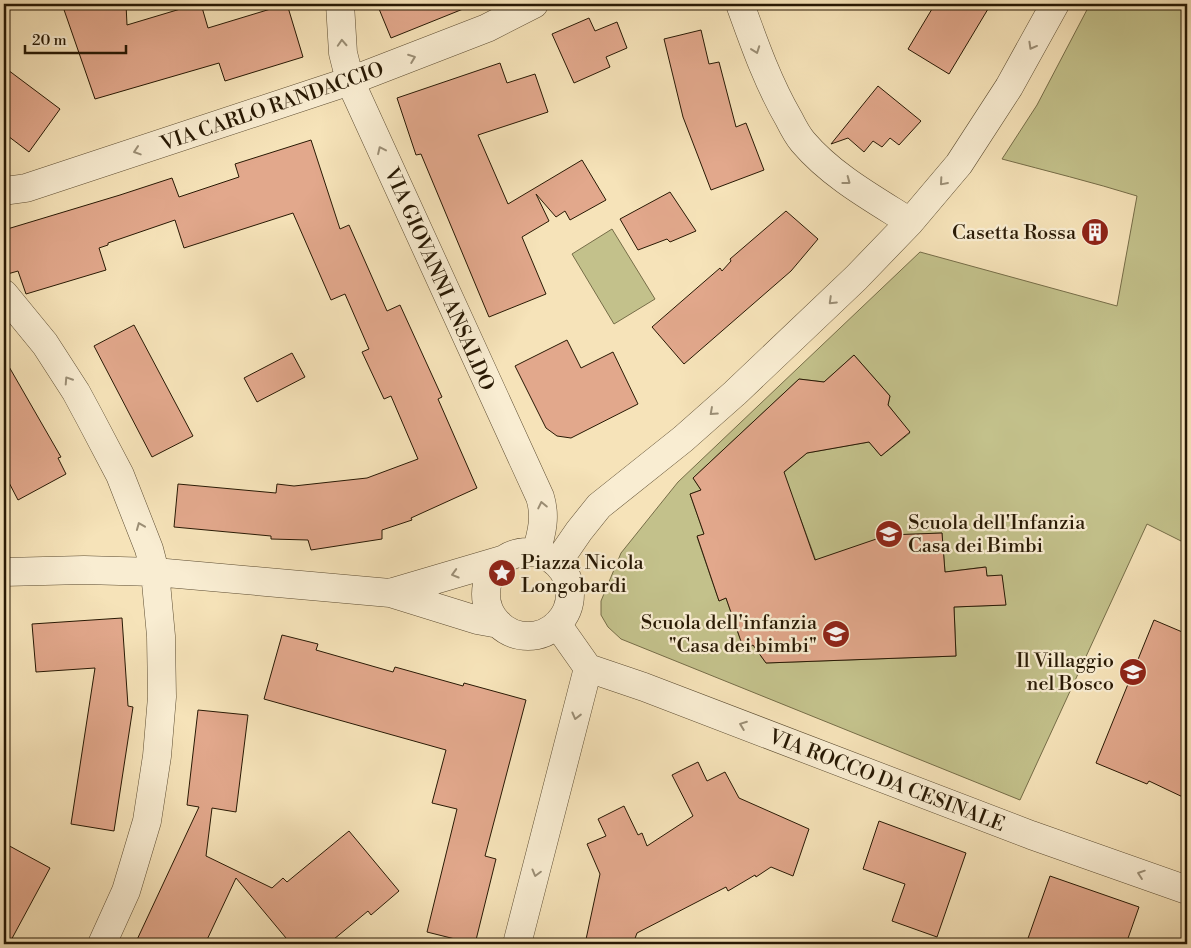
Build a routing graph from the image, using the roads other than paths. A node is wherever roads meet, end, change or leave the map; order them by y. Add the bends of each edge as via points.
1 (340, 4) edge
2 (534, 4) edge
3 (740, 4) edge
4 (1055, 4) edge
5 (350, 81) junction
6 (4, 191) edge
7 (910, 222) junction
8 (4, 294) edge
9 (547, 558) junction
10 (502, 560) junction
11 (4, 572) edge
12 (155, 572) junction
13 (390, 592) junction
14 (499, 624) junction
15 (557, 624) junction
16 (588, 668) junction
17 (1187, 890) edge
18 (102, 944) edge
19 (517, 944) edge

5 -> 1 street, VIA GIOVANNI ANSALDO via 343,53
5 -> 2 street, VIA CARLO RANDACCIO via 487,28
3 -> 7 street via 761,63 802,141 824,163
4 -> 7 street via 1009,87 960,164
5 -> 6 street, VIA CARLO RANDACCIO via 26,188
9 -> 5 street, VIA GIOVANNI ANSALDO via 540,496
7 -> 9 street via 856,278 735,392 683,439 599,506
12 -> 8 street via 120,475 76,392 45,344
9 - 10 street via 524,552
9 - 15 street via 566,575 570,588 569,605
10 -> 13 street
10 - 14 street via 491,574 486,594 490,613
11 - 12 street
12 - 13 street
12 - 18 street via 162,697 157,756 147,821 126,891
13 - 14 street via 476,620
14 - 15 street via 522,636 542,634
15 - 16 street
17 -> 16 street, VIA ROCCO DA CESINALE via 1031,835
16 -> 19 street

